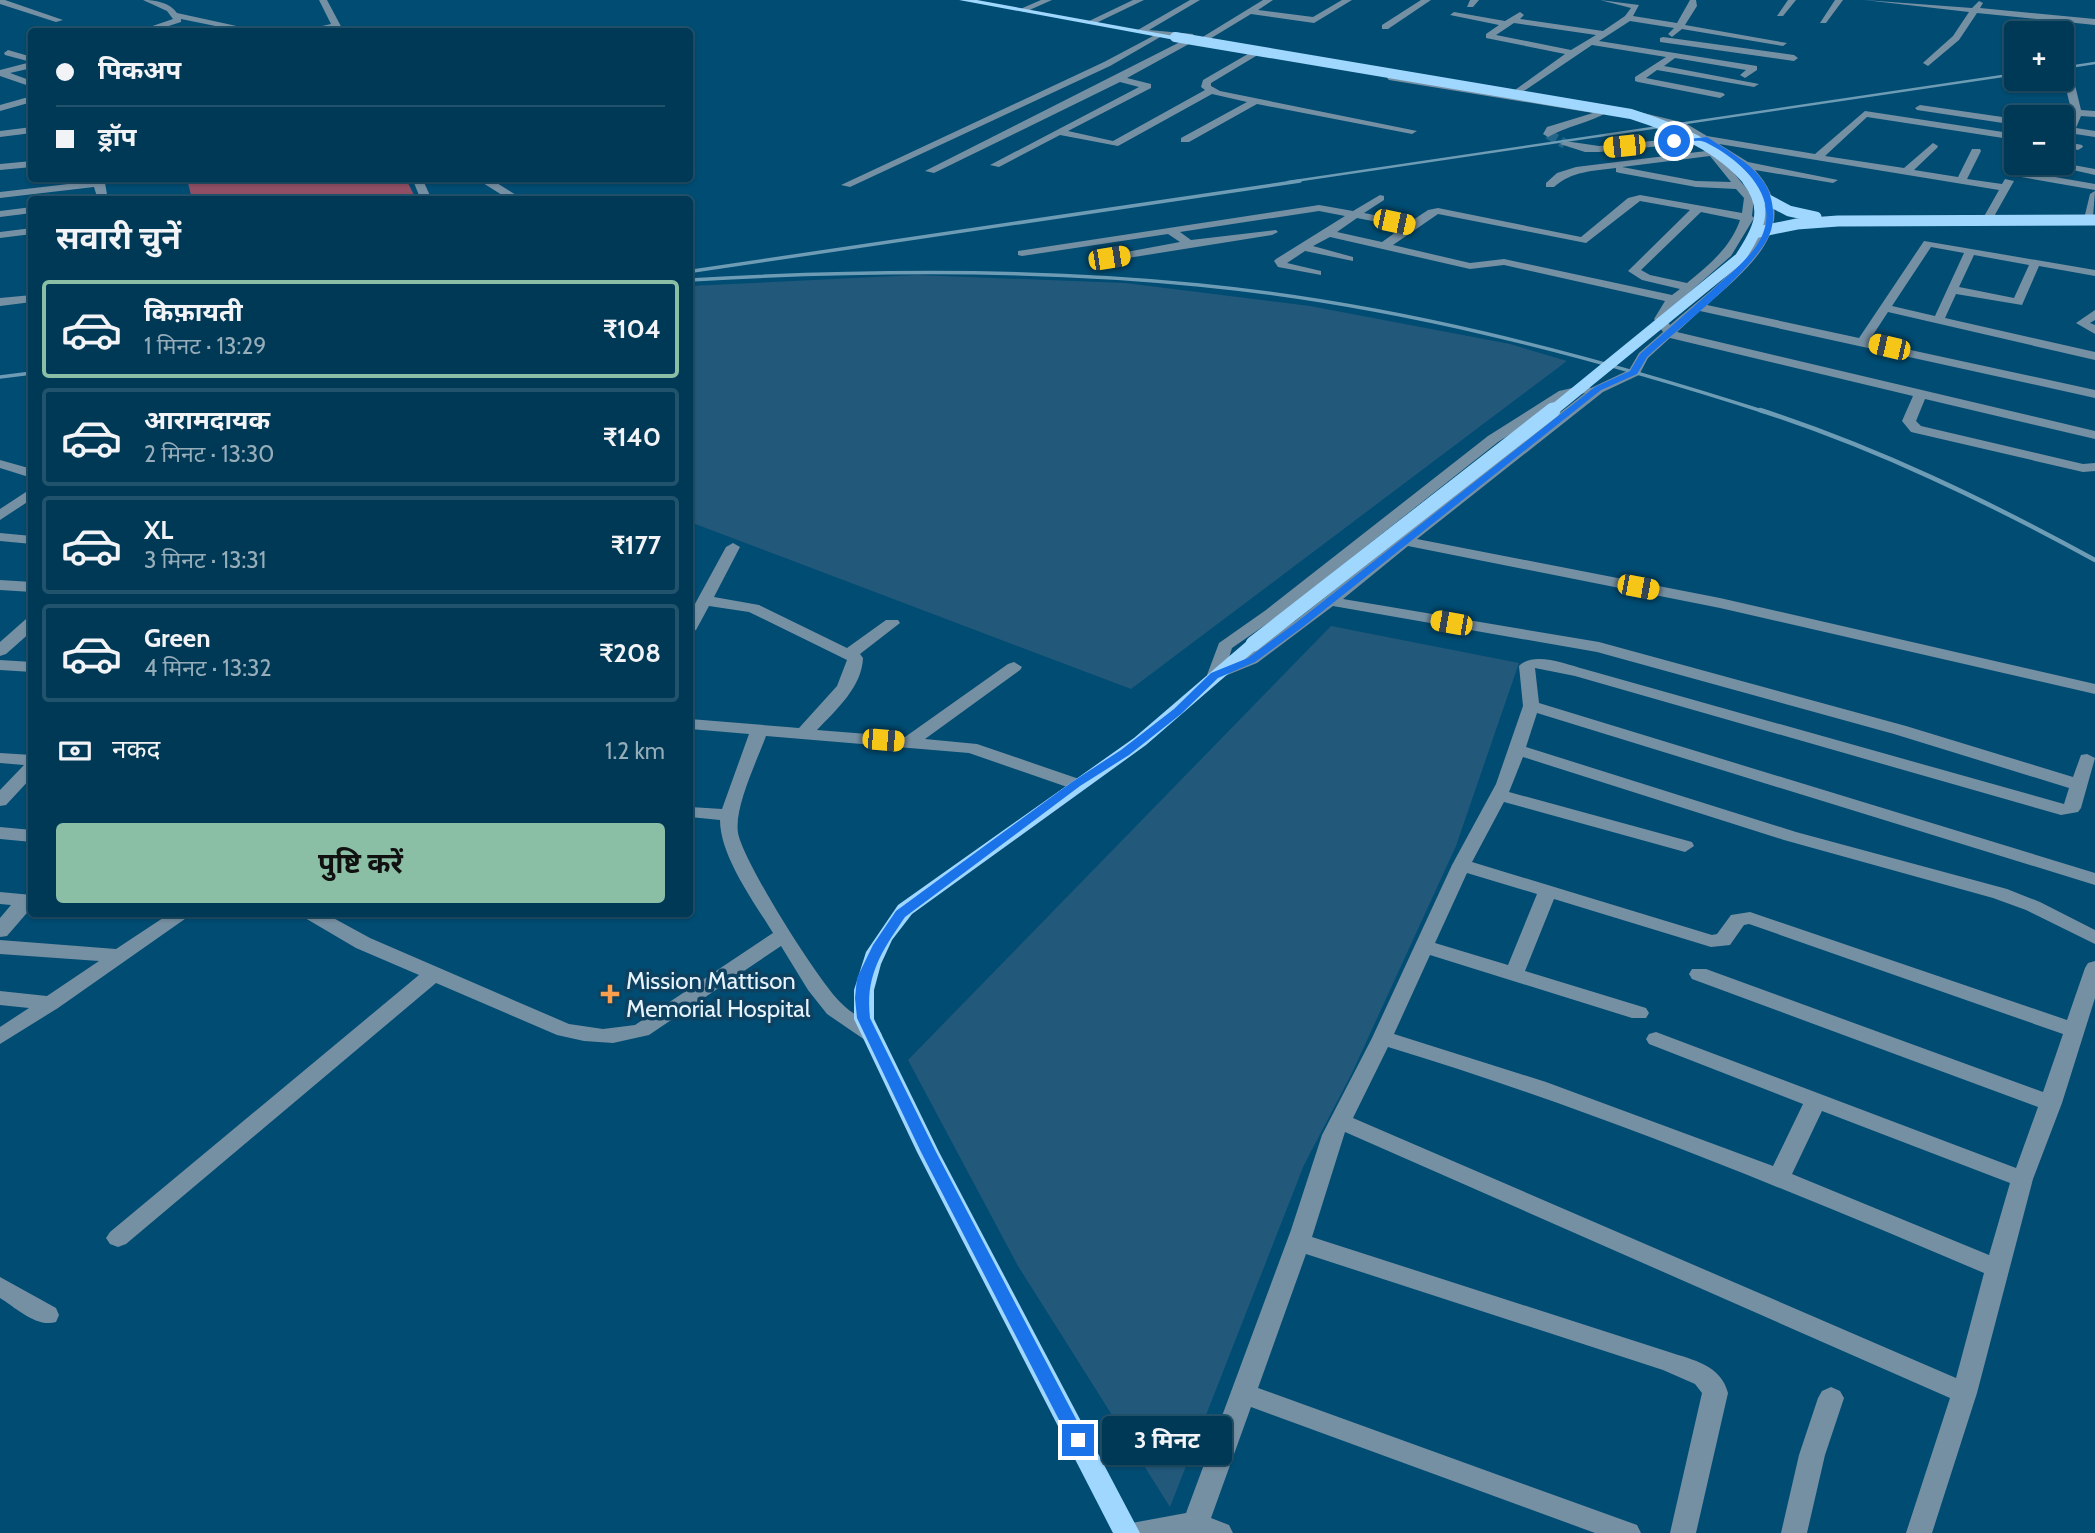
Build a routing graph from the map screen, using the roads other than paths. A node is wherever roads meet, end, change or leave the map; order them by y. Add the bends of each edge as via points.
1 (147, 0) edge
2 (323, 0) edge
3 (335, 0) edge
4 (964, 0) edge
5 (1048, 0) edge
6 (1140, 0) edge
7 (1196, 0) edge
8 (1269, 0) edge
9 (1340, 0) edge
10 (1347, 0) edge
11 (1604, 0) edge
12 (1792, 0) edge
13 (1839, 0) edge
14 (1868, 0) edge
15 (1980, 0) edge
16 (1, 1) edge
17 (1693, 1) edge
18 (1409, 2) dead end
19 (1424, 2) edge
20 (1023, 10) junction
21 (1973, 11) junction
22 (1252, 12) junction
23 (1522, 13) dead end
24 (1780, 14) dead end
25 (176, 15) junction
26 (1454, 15) dead end
27 (1628, 18) junction
28 (59, 20) dead end
29 (1823, 21) dead end
30 (1091, 22) junction
31 (1509, 22) junction
32 (2095, 22) edge
33 (1683, 23) junction
34 (1736, 25) dead end
35 (1385, 27) dead end
36 (152, 28) edge
37 (240, 28) edge
38 (339, 28) edge
39 (349, 28) edge
40 (1149, 33) junction
41 (1605, 34) junction
42 (1205, 38) junction
43 (1181, 39) junction
44 (1663, 40) junction
45 (1590, 42) junction
46 (1783, 43) dead end
47 (1648, 51) junction
48 (3, 53) edge
49 (1572, 53) junction
50 (1253, 54) junction
51 (1674, 55) junction
52 (1794, 58) dead end
53 (28, 59) edge
54 (1928, 63) dead end
55 (28, 66) edge
56 (1654, 67) junction
57 (1745, 75) dead end
58 (1119, 79) junction
59 (28, 83) edge
60 (1754, 84) dead end
61 (1211, 91) junction
62 (2072, 91) edge
63 (1518, 92) junction
64 (1720, 95) dead end
65 (28, 100) edge
66 (1255, 101) junction
67 (18, 103) junction
68 (28, 106) edge
69 (1920, 107) dead end
70 (0, 108) edge
71 (1603, 112) junction
72 (1627, 112) junction
73 (2077, 113) junction
74 (2095, 114) edge
75 (990, 116) junction
76 (2074, 118) edge
77 (2004, 120) edge
78 (1026, 125) junction
79 (28, 130) edge
80 (1412, 131) dead end
81 (2074, 131) edge
82 (1060, 133) junction
83 (0, 134) edge
84 (1548, 134) dead end
85 (2095, 134) edge
86 (2004, 135) edge
87 (1185, 140) dead end
88 (1565, 144) tunnel mouth
89 (1709, 145) junction
90 (1933, 146) dead end
91 (2074, 146) edge
92 (2078, 147) dead end
93 (1976, 151) dead end
94 (1818, 157) junction
95 (2074, 159) edge
96 (28, 162) edge
97 (2095, 164) edge
98 (0, 165) edge
99 (995, 165) dead end
100 (1745, 165) junction
101 (1601, 166) junction
102 (2074, 168) edge
103 (930, 171) dead end
104 (1906, 172) junction
105 (2095, 172) edge
106 (2013, 175) edge
107 (2026, 175) edge
108 (1833, 180) dead end
109 (1961, 181) junction
110 (487, 182) edge
111 (845, 185) dead end
112 (1550, 185) dead end
113 (1741, 186) junction
114 (2095, 187) edge
115 (2005, 188) junction
116 (2095, 194) edge
117 (0, 195) edge
118 (1759, 195) junction
119 (102, 196) edge
120 (512, 196) edge
121 (1380, 198) dead end
122 (1699, 208) junction
123 (28, 210) edge
124 (0, 214) edge
125 (1356, 214) junction
126 (1749, 215) junction
127 (1769, 216) junction
128 (2093, 219) edge
129 (1987, 220) junction
130 (1844, 221) junction
131 (1413, 226) junction
132 (1170, 230) junction
133 (28, 232) edge
134 (1272, 232) dead end
135 (1758, 232) junction
136 (1328, 233) junction
137 (0, 235) edge
138 (1189, 244) junction
139 (1384, 246) junction
140 (1303, 247) junction
141 (1971, 250) junction
142 (1022, 253) dead end
143 (1109, 258) dead end
144 (1349, 259) dead end
145 (2035, 261) junction
146 (2095, 272) edge
147 (1317, 273) dead end
148 (1689, 287) junction
149 (1954, 290) junction
150 (28, 298) edge
151 (1674, 299) junction
152 (0, 302) edge
153 (1699, 307) junction
154 (1886, 308) junction
155 (2095, 314) edge
156 (1939, 319) junction
157 (2095, 330) edge
158 (1669, 334) junction
159 (1863, 341) junction
160 (2095, 356) edge
161 (1598, 388) junction
162 (1920, 394) junction
163 (2095, 394) edge
164 (2095, 435) edge
165 (0, 464) edge
166 (2095, 467) edge
167 (28, 473) edge
168 (28, 495) edge
169 (0, 516) edge
170 (0, 537) edge
171 (28, 540) edge
172 (1403, 541) junction
173 (733, 547) dead end
174 (0, 586) edge
175 (28, 587) edge
176 (704, 600) junction
177 (1329, 601) junction
178 (693, 621) edge
179 (892, 623) dead end
180 (28, 626) edge
181 (0, 651) edge
182 (851, 653) junction
183 (0, 665) edge
184 (28, 667) edge
185 (1014, 667) dead end
186 (1215, 675) junction
187 (2095, 689) edge
188 (1531, 706) junction
189 (693, 724) edge
190 (759, 730) junction
191 (803, 733) junction
192 (910, 742) junction
193 (1518, 750) junction
194 (0, 758) edge
195 (28, 760) edge
196 (2087, 760) dead end
197 (28, 770) edge
198 (1076, 784) junction
199 (2079, 785) junction
200 (1499, 795) junction
201 (0, 801) edge
202 (693, 812) edge
203 (729, 816) junction
204 (0, 833) edge
205 (28, 836) edge
206 (1685, 846) dead end
207 (1461, 865) junction
208 (2095, 879) edge
209 (1547, 892) junction
210 (0, 898) edge
211 (28, 901) edge
212 (177, 917) edge
213 (317, 917) edge
214 (0, 930) edge
215 (783, 935) junction
216 (2095, 938) edge
217 (1424, 946) junction
218 (0, 947) edge
219 (120, 956) junction
220 (2095, 968) edge
221 (435, 973) junction
222 (1514, 974) junction
223 (1699, 974) dead end
224 (0, 998) edge
225 (51, 1003) junction
226 (1639, 1013) dead end
227 (2075, 1031) junction
228 (872, 1035) junction
229 (0, 1037) edge
230 (1382, 1038) junction
231 (1656, 1039) dead end
232 (1816, 1100) junction
233 (2051, 1103) junction
234 (1340, 1121) junction
235 (1779, 1177) junction
236 (2022, 1179) junction
237 (118, 1238) dead end
238 (1298, 1242) junction
239 (1997, 1268) junction
240 (4, 1294) edge
241 (47, 1315) dead end
242 (1243, 1393) junction
243 (1964, 1393) junction
244 (1831, 1398) dead end
245 (1208, 1528) edge
246 (1128, 1533) edge
247 (1628, 1533) edge
248 (1684, 1533) edge
249 (1794, 1533) edge
250 (1919, 1533) edge

1 - 25 street
2 - 38 street
3 - 39 street
4 - 20 main road
5 - 20 street
6 - 30 street
7 - 40 street
8 - 22 street
9 - 10 street
10 - 22 street via 1314,20
11 - 27 street via 1635,6
12 - 24 street
13 - 29 street
14 - 21 street
15 - 21 street
16 - 28 street
17 - 33 street
18 - 19 street
19 - 35 street
20 - 30 main road
21 - 32 street
21 - 54 street via 1956,38
22 - 42 street
23 - 31 street
25 - 36 street via 178,20
25 - 37 street
26 - 31 street
27 - 33 street
27 - 41 street
30 - 40 main road
31 - 41 street
31 - 49 street via 1489,36
33 - 34 street
33 - 44 street
33 - 46 street
40 - 42 street
40 - 43 street
40 - 75 street via 1107,64
41 - 45 street
42 - 63 street
43 - 50 street
43 - 58 street
43 - 118 main road, bridge via 1631,114 1723,155
44 - 47 street
44 - 52 street
45 - 47 street
45 - 49 street
47 - 51 street
48 - 53 street
49 - 63 street
50 - 61 street via 1206,82
50 - 71 street
51 - 56 street
51 - 57 street via 1754,68
55 - 59 street via 0,73
56 - 60 street
56 - 64 street via 1638,79
58 - 78 street
58 - 82 street via 1148,86
61 - 66 street
61 - 82 street via 1118,143
62 - 73 street
63 - 72 street
65 - 67 street
66 - 80 street
66 - 87 street
67 - 68 street
67 - 70 street
69 - 77 street
71 - 72 street
71 - 84 street via 1550,129
72 - 89 street via 1674,121
73 - 74 street
73 - 76 street
75 - 78 street
75 - 111 street
78 - 82 street
78 - 103 street
79 - 83 street
81 - 85 street
82 - 99 street
86 - 94 street via 1865,114
88 - 89 street via 1585,149
89 - 94 street
89 - 100 street
89 - 101 street
89 - 113 street
90 - 104 street
91 - 92 street
93 - 109 street
94 - 104 street
95 - 97 street
96 - 98 street
100 - 108 street
100 - 127 street via 1762,184
101 - 112 street via 1568,172
101 - 113 street via 1696,184
102 - 105 street
104 - 109 street
106 - 115 street
107 - 114 street
109 - 115 street
110 - 120 street
113 - 126 street via 1749,198
115 - 129 street
116 - 128 street
117 - 119 street via 94,184 101,186
118 - 130 main road, bridge via 1796,213
118 - 135 main road, bridge
121 - 125 street
122 - 126 street
122 - 131 street via 1647,198 1632,200 1586,240 1443,212 1432,212
122 - 148 street via 1634,271
123 - 124 street
125 - 131 street
125 - 132 street via 1320,208
125 - 136 street
126 - 127 street
126 - 148 street via 1738,240
127 - 128 street via 1946,225
127 - 129 street
127 - 153 street via 1758,248
128 - 129 street
128 - 130 main road, bridge
130 - 135 main road, bridge
131 - 139 street
132 - 138 street
132 - 142 street
133 - 137 street
134 - 138 street
135 - 186 main road, bridge via 1740,258 1517,440
136 - 139 street
136 - 140 street
138 - 143 street
139 - 151 street via 1470,266 1504,262
140 - 144 street
140 - 147 street via 1279,263
141 - 145 street
141 - 149 street
141 - 154 street via 1928,243
145 - 146 street
145 - 149 street via 2018,302
148 - 151 street
149 - 156 street
150 - 152 street
151 - 158 street via 1660,313
153 - 158 street
153 - 159 street
154 - 156 street
154 - 159 street
155 - 157 street via 2082,323
156 - 160 street
158 - 161 street via 1643,356 1634,372
158 - 162 street
159 - 163 street
161 - 172 street
161 - 186 street via 1563,394 1493,439 1225,646
162 - 164 street
162 - 166 street via 1909,421 1922,431
165 - 167 street
168 - 169 street
170 - 171 street
172 - 177 street
172 - 187 street via 1720,603
173 - 176 street
174 - 175 street
176 - 178 street
176 - 182 street via 753,608
177 - 186 street via 1251,660
177 - 199 street via 1600,648 1888,726
179 - 182 street
180 - 181 street
182 - 191 street via 856,662 852,675
183 - 184 street
185 - 192 street
186 - 198 main road via 1125,752
188 - 193 street
188 - 199 street via 1526,669 1535,663 1617,681 2061,810 2072,807
188 - 208 street
189 - 190 street
190 - 191 street
190 - 203 street
191 - 192 street
192 - 198 street via 987,752
193 - 200 street
193 - 216 street via 1826,847 2019,899
194 - 195 street
196 - 199 street
197 - 201 street
198 - 228 main road via 901,914 864,978 861,998
200 - 206 street
200 - 207 street
202 - 203 street
203 - 215 street via 735,849
204 - 205 street
207 - 209 street
207 - 217 street
209 - 222 street
209 - 227 street via 1711,941 1723,940 1738,919 1750,918
210 - 211 street
211 - 214 street
212 - 219 street
213 - 221 street
215 - 221 street via 649,1026 625,1035 590,1037 564,1030
215 - 228 street via 834,1009
217 - 222 street
217 - 230 street
218 - 219 street
219 - 225 street
220 - 227 street
221 - 237 street
222 - 226 street
223 - 233 street
224 - 225 street
225 - 229 street
227 - 233 street
228 - 246 main road via 928,1152
230 - 234 street
230 - 235 street via 1627,1117
231 - 232 street
232 - 235 street
232 - 236 street
233 - 236 street
234 - 238 street
234 - 243 street
235 - 239 street
236 - 239 street
238 - 242 street
238 - 248 street via 1707,1377 1715,1393
239 - 243 street
240 - 241 street
242 - 245 street
242 - 247 street
243 - 250 street
244 - 249 street
245 - 246 street

